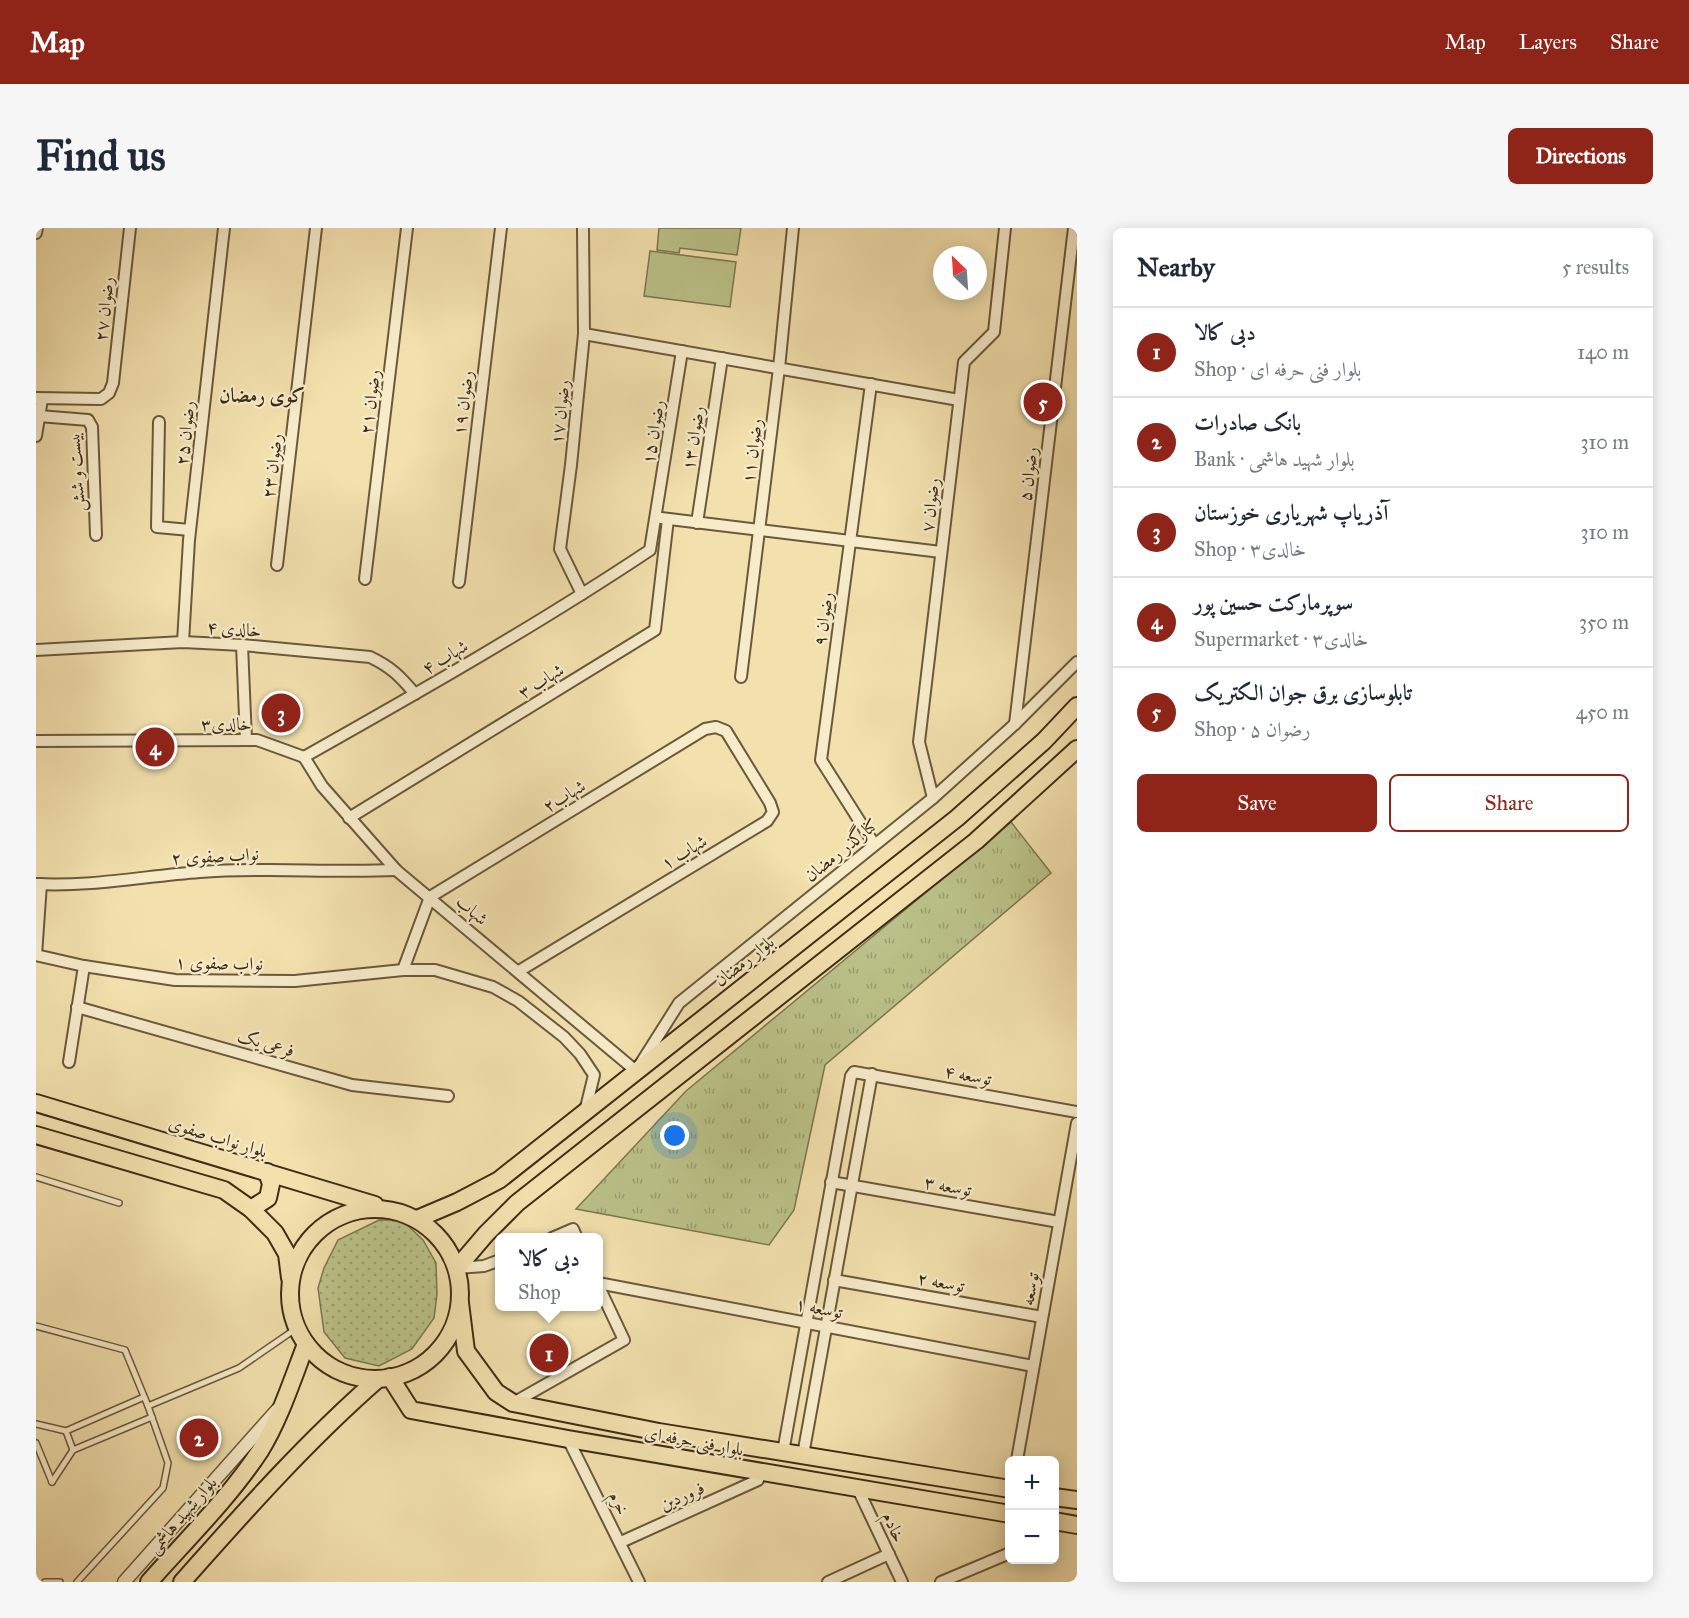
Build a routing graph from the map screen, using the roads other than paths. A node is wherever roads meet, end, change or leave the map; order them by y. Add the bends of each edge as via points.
1 (37, 228) edge
2 (130, 228) edge
3 (224, 228) edge
4 (316, 228) edge
5 (408, 228) edge
6 (501, 228) edge
7 (583, 228) edge
8 (793, 228) edge
9 (1005, 228) edge
10 (1074, 228) edge
11 (36, 233) edge
12 (584, 334) junction
13 (682, 351) junction
14 (722, 358) junction
15 (779, 368) junction
16 (871, 384) junction
17 (39, 399) edge
18 (959, 400) junction
19 (39, 416) junction
20 (159, 422) dead end
21 (36, 436) edge
22 (656, 518) junction
23 (668, 519) junction
24 (697, 523) junction
25 (190, 530) junction
26 (759, 530) junction
27 (96, 535) dead end
28 (850, 541) junction
29 (941, 552) junction
30 (277, 565) dead end
31 (365, 579) dead end
32 (459, 582) dead end
33 (601, 583) joint
34 (582, 594) junction
35 (183, 642) junction
36 (242, 645) junction
37 (36, 650) edge
38 (1077, 662) edge
39 (741, 677) dead end
40 (415, 694) junction
41 (1077, 706) edge
42 (1015, 724) junction
43 (716, 727) joint
44 (246, 740) junction
45 (36, 741) edge
46 (1077, 749) edge
47 (304, 757) junction
48 (933, 798) junction
49 (349, 818) junction
50 (874, 844) junction
51 (396, 870) junction
52 (39, 884) edge
53 (430, 897) junction
54 (36, 955) edge
55 (84, 966) junction
56 (767, 967) junction
57 (403, 970) junction
58 (519, 971) junction
59 (785, 990) junction
60 (77, 1007) junction
61 (69, 1062) dead end
62 (636, 1071) junction
63 (872, 1074) junction
64 (448, 1096) dead end
65 (36, 1104) edge
66 (585, 1112) junction
67 (1077, 1112) edge
68 (1077, 1123) edge
69 (36, 1135) edge
70 (267, 1172) junction
71 (36, 1177) edge
72 (831, 1182) junction
73 (851, 1185) junction
74 (119, 1203) dead end
75 (251, 1209) junction
76 (387, 1209) junction
77 (417, 1219) junction
78 (1059, 1222) junction
79 (495, 1262) edge
80 (457, 1268) junction
81 (834, 1280) junction
82 (290, 1281) junction
83 (603, 1285) edge
84 (603, 1295) edge
85 (460, 1303) junction
86 (1042, 1317) junction
87 (806, 1323) junction
88 (36, 1326) edge
89 (826, 1326) junction
90 (297, 1328) junction
91 (306, 1344) junction
92 (1033, 1366) junction
93 (384, 1378) junction
94 (144, 1397) junction
95 (513, 1403) junction
96 (282, 1404) junction
97 (148, 1406) junction
98 (152, 1417) junction
99 (36, 1424) edge
100 (66, 1431) junction
101 (568, 1439) junction
102 (36, 1443) edge
103 (74, 1450) junction
104 (783, 1452) junction
105 (803, 1455) junction
106 (1018, 1456) edge
107 (758, 1480) dead end
108 (857, 1487) junction
109 (1005, 1488) edge
110 (1059, 1498) edge
111 (1077, 1500) edge
112 (1005, 1513) edge
113 (1059, 1522) edge
114 (1077, 1525) edge
115 (621, 1542) junction
116 (889, 1554) junction
117 (1005, 1555) edge
118 (45, 1582) edge
119 (60, 1582) edge
120 (77, 1582) edge
121 (124, 1582) edge
122 (149, 1582) edge
123 (182, 1582) edge
124 (639, 1582) edge
125 (828, 1582) edge
126 (902, 1582) edge
127 (941, 1582) edge

1 - 11 street
2 - 17 street, رضوان ۲۷ via 109,393 101,399
3 - 25 street, رضوان ۲۵
4 - 30 street, رضوان ۲۳
5 - 31 street, رضوان ۲۱
6 - 32 street, رضوان ۱۹
7 - 12 street, رضوان ۱۷
8 - 15 street, رضوان ۱۱
9 - 18 street, رضوان ۷ via 994,332 964,362
10 - 42 street, رضوان ۵
12 - 13 street
12 - 34 street, رضوان ۱۷ via 560,549
13 - 14 street
13 - 22 street, رضوان ۱۵
14 - 15 street
14 - 24 street, رضوان ۱۳
15 - 16 street
15 - 26 street, رضوان ۱۱
16 - 18 street
16 - 28 street, رضوان ۹
17 - 19 street
18 - 29 street, رضوان ۷
19 - 21 street
19 - 27 street, بیست و شش via 88,420 92,427
20 - 25 street via 157,527
22 - 23 street
22 - 33 street, رضوان ۱۵ via 650,550
23 - 24 street
23 - 49 street, شهاب ۳ via 655,630
24 - 26 street
25 - 35 street, رضوان ۲۵
26 - 28 street
26 - 39 street, رضوان ۱۱
28 - 29 street
28 - 50 street, رضوان ۹ via 821,760
29 - 48 street, رضوان ۷ via 919,742
33 - 34 street, شهاب ۴
34 - 40 street, شهاب ۴
35 - 36 street, خالدی ۴
35 - 37 street, خالدی ۴
36 - 40 street, خالدی ۴ via 370,657 389,666
36 - 44 street
38 - 42 street, کنارگذر رمضان
40 - 47 street, شهاب ۴
41 - 56 main road, بلوار رمضان via 1044,741 957,818
42 - 48 street, کنارگذر رمضان
43 - 53 street, شهاب۲ via 705,729
43 - 58 street, شهاب ۱ via 726,732 770,803 773,812 767,821
44 - 45 street, خالدی۳
44 - 47 street, خالدی۳ via 257,740
46 - 59 main road via 976,841
47 - 49 street, شهاب
48 - 50 street, کنارگذر رمضان
49 - 51 street, شهاب
50 - 62 street, کنارگذر رمضان via 679,1003
51 - 52 street, نواب صفوی ۲ via 200,872 118,882
51 - 53 street, شهاب
52 - 54 street
53 - 57 street
53 - 58 street, شهاب
54 - 55 street, نواب صفوی ۱
55 - 57 street, نواب صفوی ۱ via 176,980 295,981
55 - 60 street
56 - 59 main road
56 - 62 main road, بلوار رمضان
57 - 66 street, نواب صفوی ۱ via 435,970 493,987 545,1022 580,1054 594,1076
58 - 62 street, شهاب
59 - 80 main road via 517,1203
60 - 61 street
60 - 64 street, فرعی یک via 352,1085
62 - 66 main road, بلوار رمضان
63 - 67 street, توسعه ۴
63 - 72 street, توسعه ۴ via 854,1072 851,1076
63 - 73 street
65 - 70 main road, بلوار نواب صفوی
66 - 77 main road, بلوار رمضان via 499,1180
68 - 78 street, توسعه
69 - 75 main road via 224,1190
70 - 75 main road via 271,1185 268,1198
70 - 76 main road, بلوار نواب صفوی
71 - 74 lane
72 - 73 street, توسعه ۳
72 - 87 street
73 - 78 street, توسعه ۳
73 - 81 street
75 - 82 main road via 275,1233 287,1254
76 - 77 main road
76 - 82 main road via 354,1211 324,1225 302,1250
77 - 80 main road via 442,1239
78 - 86 street, توسعه
79 - 80 street
80 - 85 main road
81 - 86 street, توسعه ۲
81 - 89 street
82 - 90 main road
83 - 87 street, توسعه ۱
84 - 95 street via 624,1340
85 - 93 main road via 453,1329 437,1352 416,1368
85 - 95 main road, بلوار فنی حرفه ای via 466,1351 496,1392
86 - 92 street, توسعه
87 - 89 street, توسعه ۱
87 - 104 street
88 - 94 lane via 125,1350
89 - 92 street, توسعه ۱
89 - 105 street
90 - 91 main road
90 - 97 lane via 239,1368
91 - 93 main road via 326,1364 351,1375
91 - 96 main road, بلوار شهید هاشمی
92 - 106 street, توسعه
93 - 101 main road, بلوار فنی حرفه ای via 411,1410
93 - 123 main road via 334,1418
94 - 97 lane
94 - 100 lane
95 - 104 main road, بلوار فنی حرفه ای
96 - 121 street
96 - 122 main road, بلوار شهید هاشمی via 261,1449 236,1483
97 - 98 lane
98 - 103 lane
98 - 120 lane via 168,1463 163,1488
99 - 100 lane
100 - 103 lane
101 - 108 main road, بلوار فنی حرفه ای
101 - 115 street, خرم
102 - 103 lane via 52,1482
104 - 105 main road, بلوار فنی حرفه ای
105 - 109 main road, بلوار فنی حرفه ای
107 - 115 street, فروردین
108 - 112 main road, بلوار فنی حرفه ای
108 - 116 street, خادم
110 - 111 main road
113 - 114 main road
115 - 124 street, خرم
116 - 125 street
116 - 126 street, خادم
117 - 127 street
118 - 119 lane

